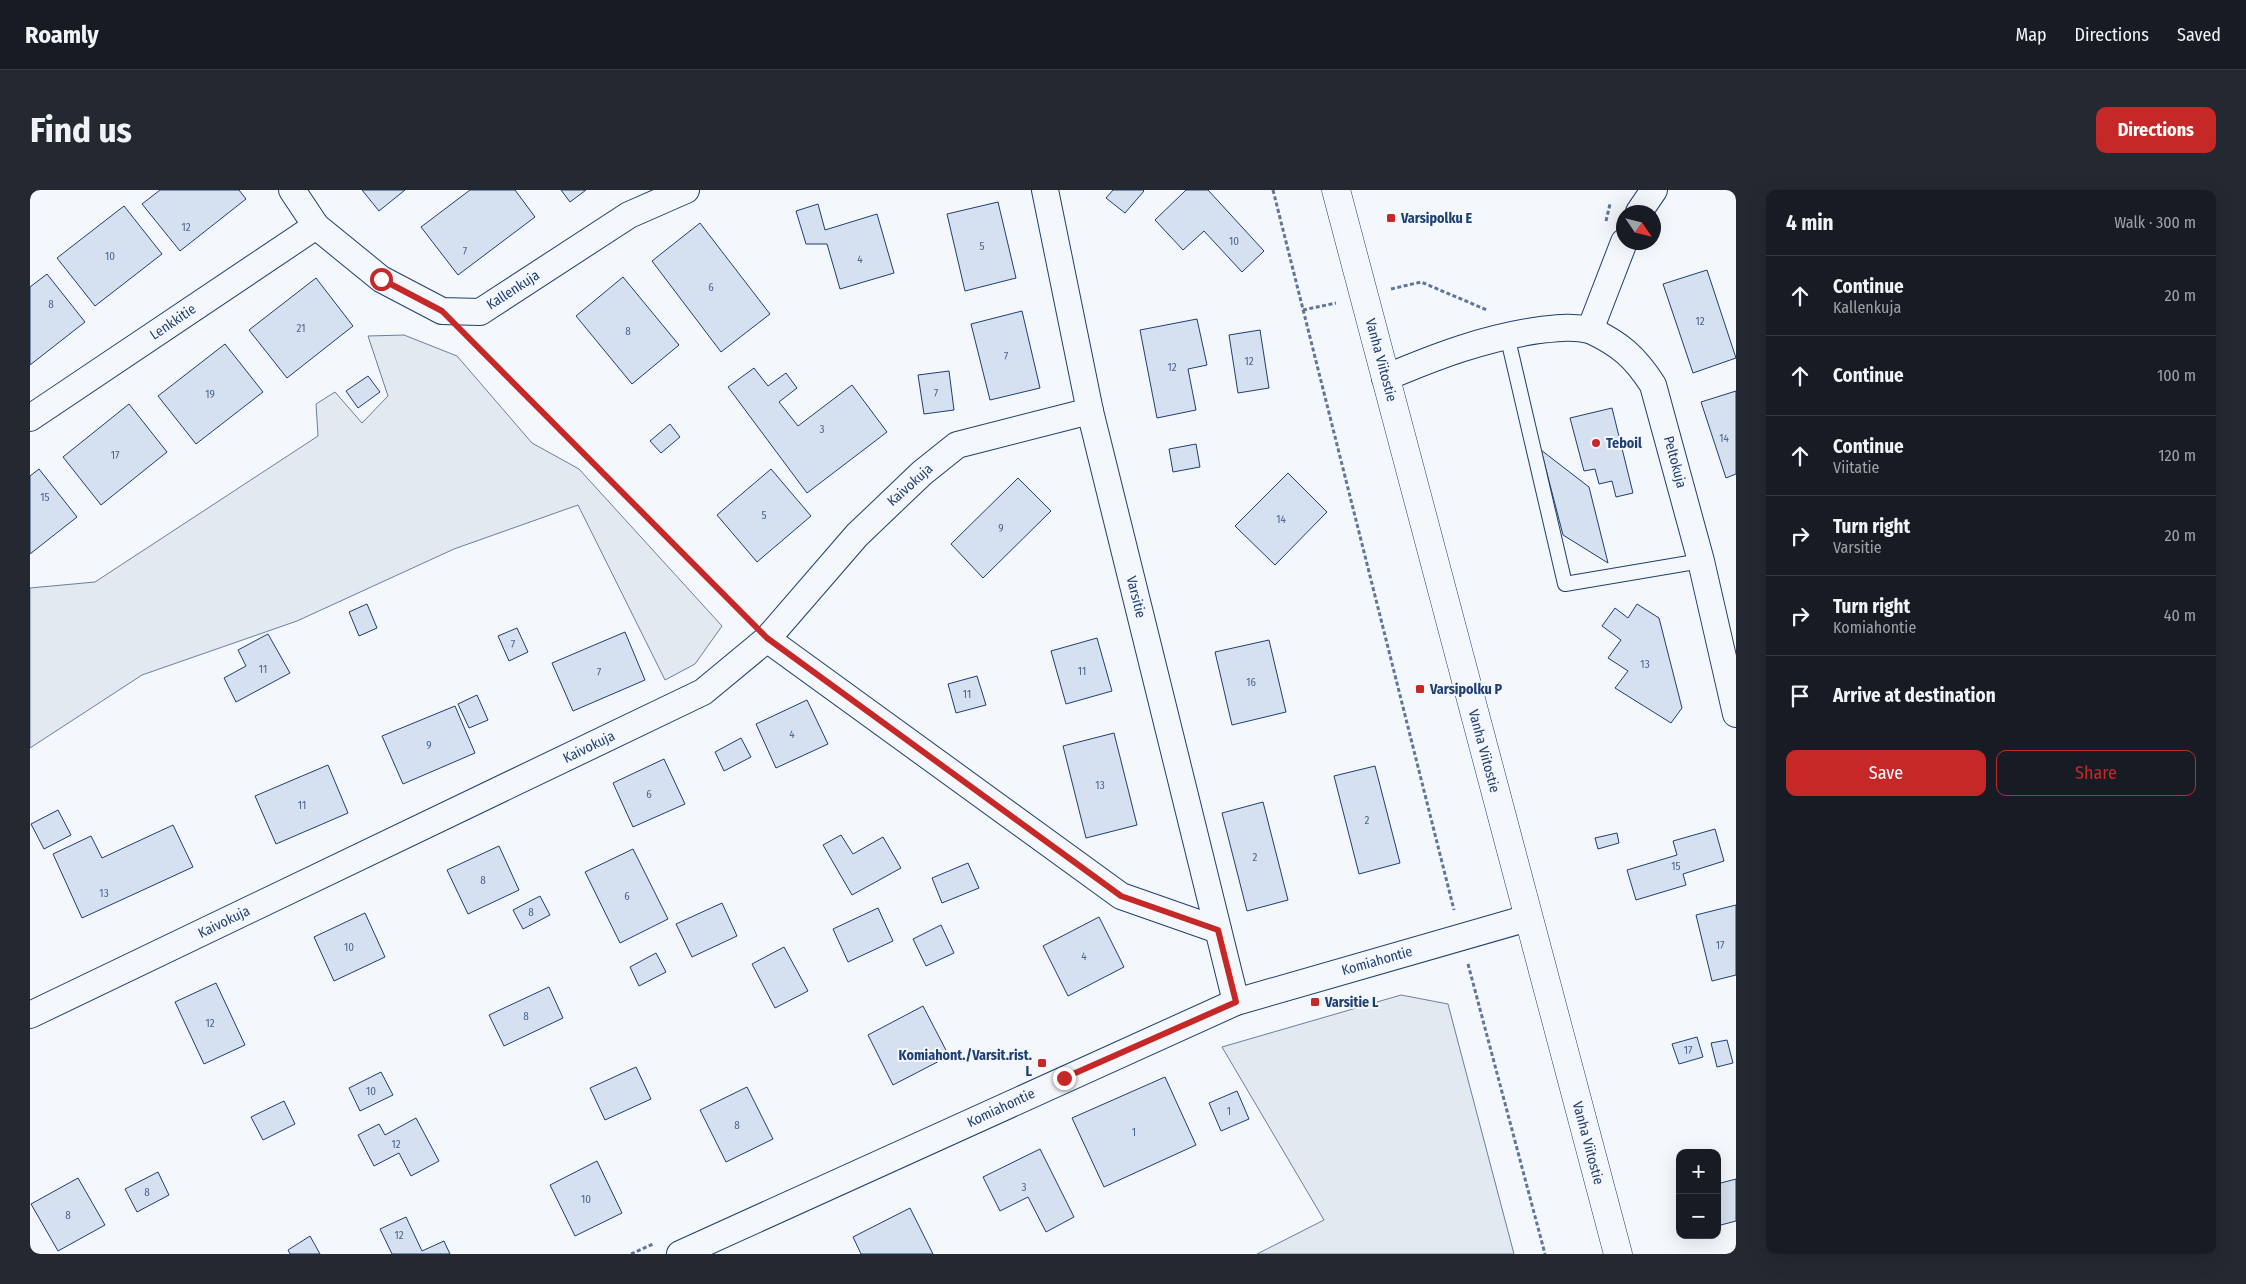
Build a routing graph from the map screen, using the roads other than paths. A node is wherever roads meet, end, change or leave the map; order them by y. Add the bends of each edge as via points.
1 (292, 190) edge
2 (686, 190) edge
3 (1045, 190) edge
4 (1336, 190) edge
5 (1654, 190) edge
6 (1644, 205) edge
7 (316, 226) junction
8 (1621, 250) edge
9 (1590, 330) junction
10 (1507, 335) junction
11 (1385, 378) junction
12 (1090, 410) junction
13 (30, 418) edge
14 (1701, 562) junction
15 (767, 638) junction
16 (1736, 714) edge
17 (1528, 918) junction
18 (1218, 930) junction
19 (1236, 1002) junction
20 (30, 1015) edge
21 (680, 1254) edge
22 (1618, 1254) edge

1 - 7 street, Kallenkuja
2 - 7 street, Kallenkuja via 630,215 480,312 442,311 381,279
3 - 12 street, Varsitie
4 - 11 main road, Vanha Viitostie
5 - 6 street
7 - 13 street, Lenkkitie
8 - 9 street
9 - 10 street, Peltokuja via 1574,326
9 - 14 street, Peltokuja via 1616,342 1640,365 1652,385
10 - 11 street, Peltokuja via 1454,350
10 - 14 lane via 1565,584
11 - 17 main road, Vanha Viitostie
12 - 15 street, Kaivokuja via 957,445 857,534
12 - 18 street, Varsitie
14 - 16 street, Peltokuja
15 - 18 street via 1121,896
15 - 20 street, Kaivokuja via 703,692
17 - 19 street, Komiahontie
17 - 22 main road, Vanha Viitostie
18 - 19 street, Varsitie
19 - 21 street, Komiahontie

